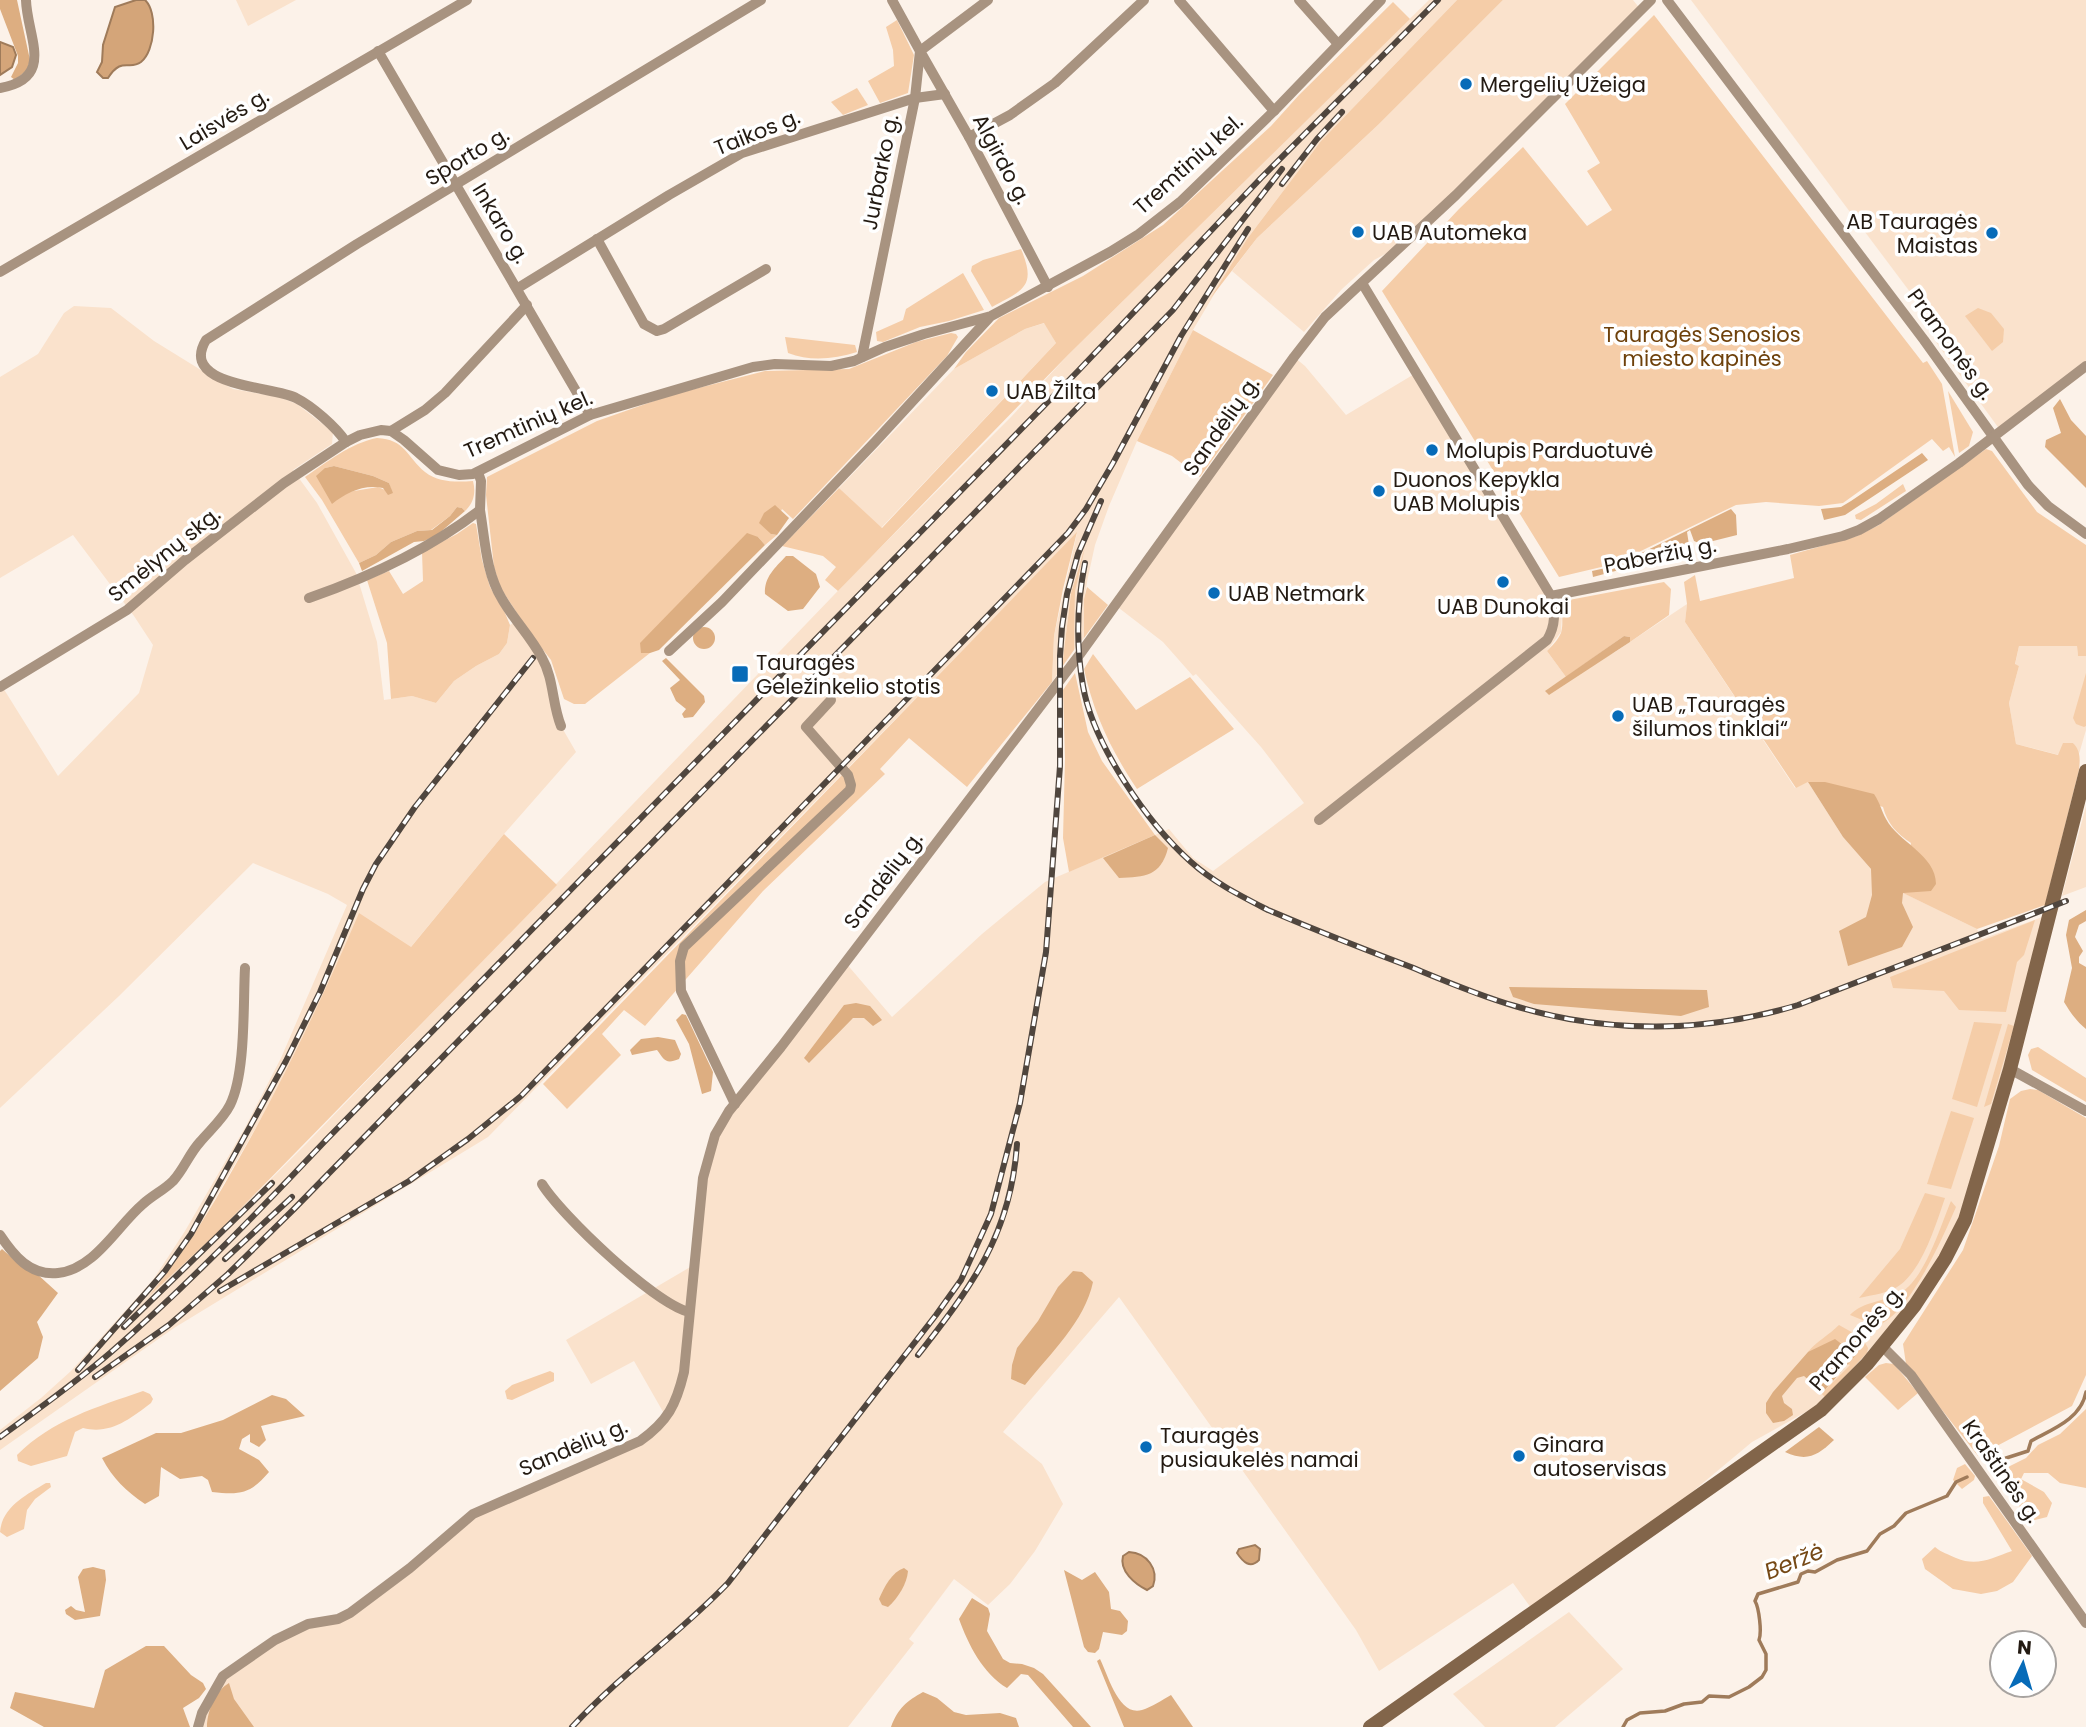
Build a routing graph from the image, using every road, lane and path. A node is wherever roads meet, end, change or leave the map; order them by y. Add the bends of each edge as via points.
1 (26, 0) edge
2 (467, 0) edge
3 (761, 0) edge
4 (892, 0) edge
5 (988, 0) edge
6 (1144, 0) edge
7 (1179, 0) edge
8 (1299, 0) edge
9 (1381, 0) edge
10 (1651, 0) edge
11 (1667, 0) edge
12 (1338, 44) junction
13 (378, 51) junction
14 (920, 51) junction
15 (0, 88) edge
16 (945, 94) junction
17 (915, 98) junction
18 (1274, 111) junction
19 (969, 137) junction
20 (456, 185) junction
21 (597, 239) junction
22 (766, 269) dead end
23 (0, 272) edge
24 (1362, 283) junction
25 (1048, 287) junction
26 (518, 288) junction
27 (527, 305) junction
28 (991, 316) junction
29 (952, 326) junction
30 (964, 345) junction
31 (862, 357) junction
32 (2086, 366) edge
33 (590, 415) junction
34 (390, 431) junction
35 (1992, 436) junction
36 (346, 442) junction
37 (478, 472) junction
38 (480, 510) junction
39 (2086, 534) edge
40 (1551, 596) junction
41 (309, 598) dead end
42 (669, 651) dead end
43 (0, 687) edge
44 (831, 700) dead end
45 (561, 726) dead end
46 (2086, 771) edge
47 (1320, 820) dead end
48 (245, 968) dead end
49 (2010, 1069) junction
50 (735, 1104) junction
51 (2086, 1111) edge
52 (542, 1184) dead end
53 (0, 1235) edge
54 (689, 1312) junction
55 (1882, 1346) junction
56 (2086, 1623) edge
57 (198, 1727) edge
58 (1370, 1727) edge

1 - 15 street via 36,56 32,70 23,81
2 - 13 street, Laisvės g.
3 - 20 street, Sporto g.
4 - 14 street
5 - 14 street
6 - 19 street via 1055,83
7 - 18 street
8 - 12 street
9 - 12 street, Tremtinių kel.
10 - 24 street, Sandėlių g.
11 - 35 street, Pramonės g.
12 - 18 street, Tremtinių kel.
13 - 20 street, Inkaro g.
13 - 23 street, Laisvės g.
14 - 16 street, Algirdo g.
14 - 17 street, Jurbarko g.
16 - 17 street, Taikos g.
16 - 19 street, Algirdo g.
17 - 21 street, Taikos g. via 742,153
17 - 31 street, Jurbarko g.
18 - 25 street, Tremtinių kel. via 1165,215
19 - 25 street, Algirdo g.
20 - 26 street, Inkaro g.
20 - 36 street, Sporto g. via 206,340 203,364 224,380 298,399
21 - 22 street via 639,316 657,331
21 - 26 street, Taikos g.
24 - 40 street
24 - 50 street, Sandėlių g. via 1325,317 1294,356 1080,654
25 - 28 street, Tremtinių kel.
26 - 27 street, Inkaro g.
27 - 33 street, Inkaro g.
27 - 34 street via 445,393
28 - 29 street, Tremtinių kel.
28 - 30 street, Tremtinių kel.
29 - 30 street via 964,332
29 - 31 street, Tremtinių kel.
30 - 42 street, Tremtinių kel. via 722,602
31 - 33 street, Tremtinių kel. via 841,365 752,367
32 - 35 street, Paberžių g.
33 - 37 street, Tremtinių kel.
34 - 36 street via 370,432
34 - 37 street, Tremtinių kel. via 438,470 459,475
35 - 39 street, Pramonės g. via 2038,496
35 - 40 street, Paberžių g. via 1879,519 1843,536
36 - 43 street, Smėlynų skg. via 284,483 127,610
37 - 38 street
38 - 41 street via 435,541
38 - 45 street via 495,586 543,659
40 - 47 street via 1556,614 1547,640
44 - 50 street via 806,727 848,775 849,790 684,947 680,961 681,991
46 - 49 main road, Pramonės g.
48 - 53 street via 242,1050 230,1105 174,1179 98,1251 71,1270 48,1273 23,1264
49 - 51 street
49 - 55 main road, Pramonės g. via 1972,1201 1956,1239 1915,1305
50 - 54 street, Sandėlių g. via 715,1135 703,1178
52 - 54 street via 604,1252 670,1304
54 - 57 street, Sandėlių g. via 677,1399 652,1432 473,1514 350,1613 308,1624 275,1640 223,1676
55 - 56 street, Kraštinės g. via 1911,1374
55 - 58 main road, Pramonės g. via 1811,1417

